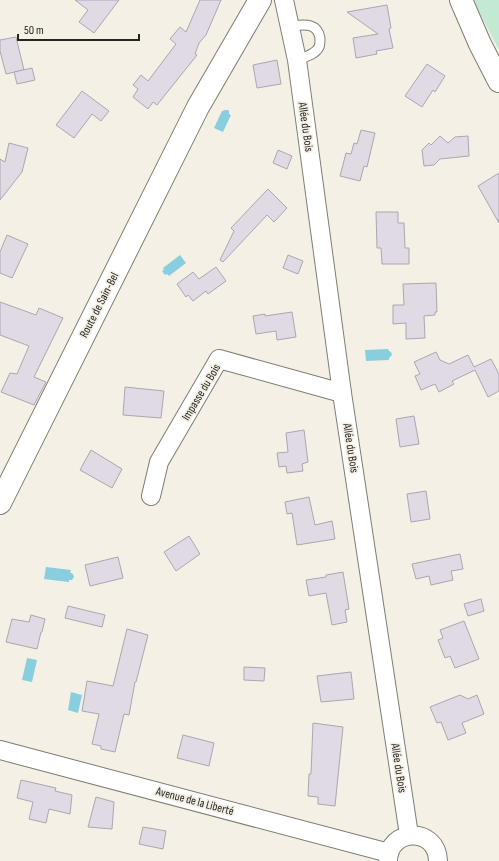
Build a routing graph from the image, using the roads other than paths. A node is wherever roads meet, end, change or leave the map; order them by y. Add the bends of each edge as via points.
1 (246, 0) edge
2 (260, 0) edge
3 (284, 0) edge
4 (451, 0) edge
5 (461, 0) edge
6 (290, 26) junction
7 (480, 44) junction
8 (297, 60) junction
9 (499, 81) edge
10 (198, 107) junction
11 (342, 393) junction
12 (151, 496) dead end
13 (0, 503) edge
14 (0, 750) edge
15 (409, 835) junction
16 (389, 857) edge
17 (438, 861) edge

1 - 10 main road, Route de Sain-Bel
2 - 10 main road, Route de Sain-Bel
3 - 6 street, Allée du Bois
4 - 7 main road
5 - 7 main road
6 - 8 street, Allée du Bois
6 - 8 lane via 307,25 319,31 319,47 312,54
7 - 9 main road
8 - 11 street, Allée du Bois
10 - 13 main road, Route de Sain-Bel
11 - 12 street, Impasse du Bois via 219,359 159,462
11 - 15 street, Allée du Bois
14 - 16 street, Avenue de la Liberté
15 - 16 street via 392,846
15 - 17 street via 426,838 436,851

